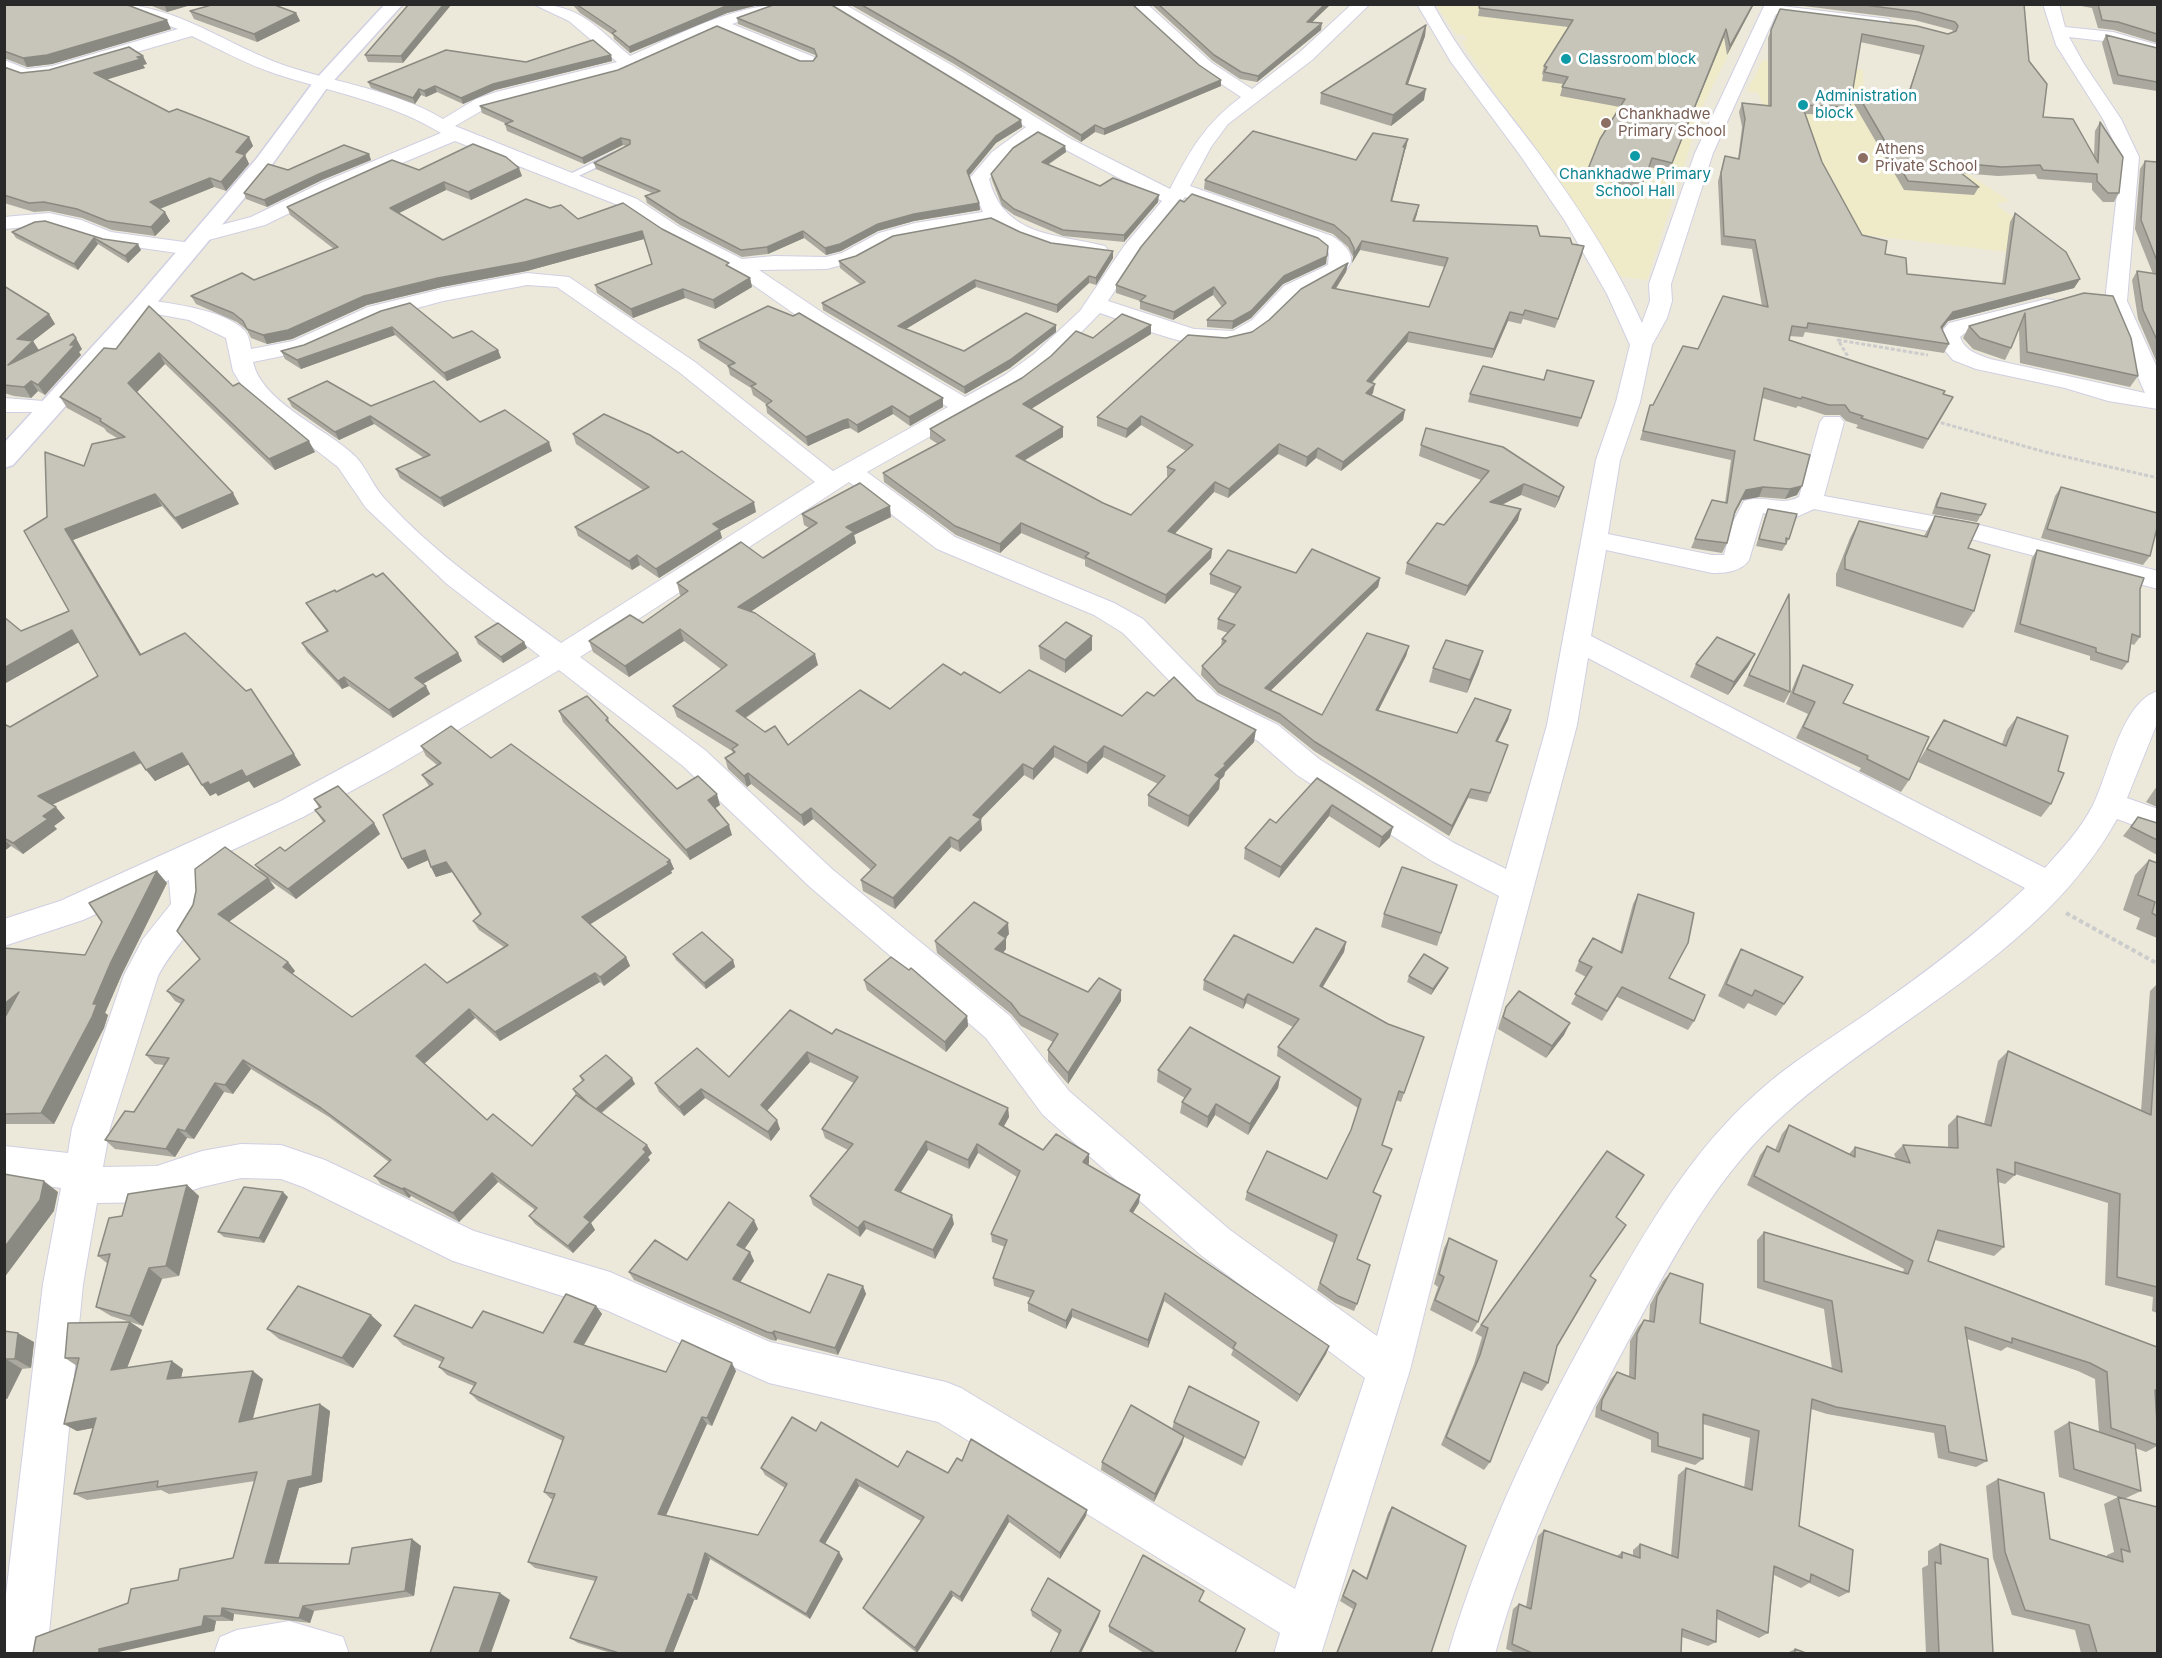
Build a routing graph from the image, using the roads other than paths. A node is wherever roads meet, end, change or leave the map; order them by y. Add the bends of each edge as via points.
1 (121, 4) edge
2 (396, 4) edge
3 (541, 4) edge
4 (782, 4) edge
5 (832, 4) edge
6 (1136, 4) edge
7 (1362, 4) edge
8 (1425, 4) edge
9 (2051, 4) edge
10 (1772, 7) edge
11 (195, 12) edge
12 (166, 19) junction
13 (717, 24) junction
14 (1897, 24) edge
15 (193, 30) junction
16 (2059, 31) junction
17 (2157, 50) edge
18 (5, 55) edge
19 (807, 61) edge
20 (629, 64) junction
21 (321, 84) junction
22 (1254, 97) junction
23 (1038, 127) junction
24 (449, 130) junction
25 (627, 149) edge
26 (567, 178) junction
27 (1177, 194) junction
28 (995, 215) junction
29 (4, 222) edge
30 (196, 243) junction
31 (1131, 250) junction
32 (739, 266) junction
33 (2066, 299) edge
34 (1096, 304) junction
35 (142, 305) junction
36 (1641, 345) junction
37 (240, 358) junction
38 (2157, 397) edge
39 (2157, 402) edge
40 (4, 405) edge
41 (49, 406) junction
42 (964, 406) junction
43 (1832, 422) dead end
44 (4, 460) edge
45 (841, 477) junction
46 (1810, 501) junction
47 (1594, 539) junction
48 (2157, 580) edge
49 (1575, 639) junction
50 (561, 656) junction
51 (2157, 701) edge
52 (2109, 804) junction
53 (2157, 822) edge
54 (180, 860) junction
55 (1517, 890) junction
56 (2043, 891) junction
57 (4, 933) edge
58 (4, 1163) edge
59 (83, 1179) junction
60 (1389, 1370) junction
61 (1302, 1638) edge
62 (23, 1653) edge
63 (237, 1653) edge
64 (326, 1653) edge
65 (1471, 1653) edge

1 - 12 street
2 - 21 street
3 - 20 street via 575,18
4 - 13 street
5 - 23 street
6 - 22 street via 1212,73
7 - 22 street
8 - 36 street via 1463,69 1528,153 1602,263
9 - 16 street
10 - 14 street
10 - 36 street via 1704,153 1660,284 1656,318
11 - 12 street
12 - 15 street
13 - 19 street
13 - 20 street
15 - 18 street via 53,71 25,74
15 - 21 street via 256,61
16 - 17 street via 2113,37
16 - 38 street via 2083,80 2126,143 2130,157 2118,253 2106,300
20 - 24 street via 482,103
21 - 24 street via 404,108
21 - 30 street via 264,162
22 - 27 street via 1222,120 1202,146
23 - 27 street via 1105,165
23 - 28 street via 1005,148 979,179 983,196
24 - 26 street
24 - 30 street via 258,221
25 - 26 lane
26 - 32 street via 630,203 672,231
27 - 31 street
27 - 34 street via 1325,240 1336,248 1340,256 1338,265 1331,273 1292,290 1261,326 1245,335 1224,339 1203,338
28 - 31 street via 1026,232 1066,246
28 - 32 street via 886,237 849,257 827,263
29 - 30 street via 49,219 107,237
30 - 35 street
31 - 34 street
32 - 42 street via 821,322
33 - 39 street via 1957,328 1948,336 1961,355 1984,364
34 - 42 street via 1042,359 1013,380
35 - 37 street via 195,315 227,328 237,336
35 - 41 street
36 - 47 street via 1628,402 1608,460
37 - 45 street via 299,346 376,312 442,295 527,279 562,281
37 - 50 street via 252,384 280,411 347,462 375,503 401,528 456,578
40 - 41 street
41 - 44 street
42 - 45 street
43 - 46 street
45 - 50 street
45 - 55 street via 946,543 1104,609 1134,626 1207,702 1268,733 1308,767 1443,852
46 - 47 street via 1792,511 1753,507 1736,560 1726,564
46 - 48 street via 1976,532
47 - 49 street
49 - 55 street via 1562,725
49 - 56 street
50 - 54 street via 292,809
50 - 60 street via 694,758 821,878 998,1027 1056,1102 1216,1243
51 - 52 street via 2144,714
52 - 53 street
52 - 56 street via 2083,846
54 - 57 street via 71,911
54 - 59 street via 188,885 187,905 141,975 91,1128
55 - 60 street
56 - 65 street via 1998,933 1772,1102 1731,1142 1697,1187 1649,1261 1554,1438 1504,1550
58 - 59 street
59 - 61 street via 157,1184 241,1161 280,1162 312,1172 467,1248 610,1292 769,1362 946,1404
59 - 62 street via 63,1284
60 - 61 street
63 - 64 street via 289,1645

